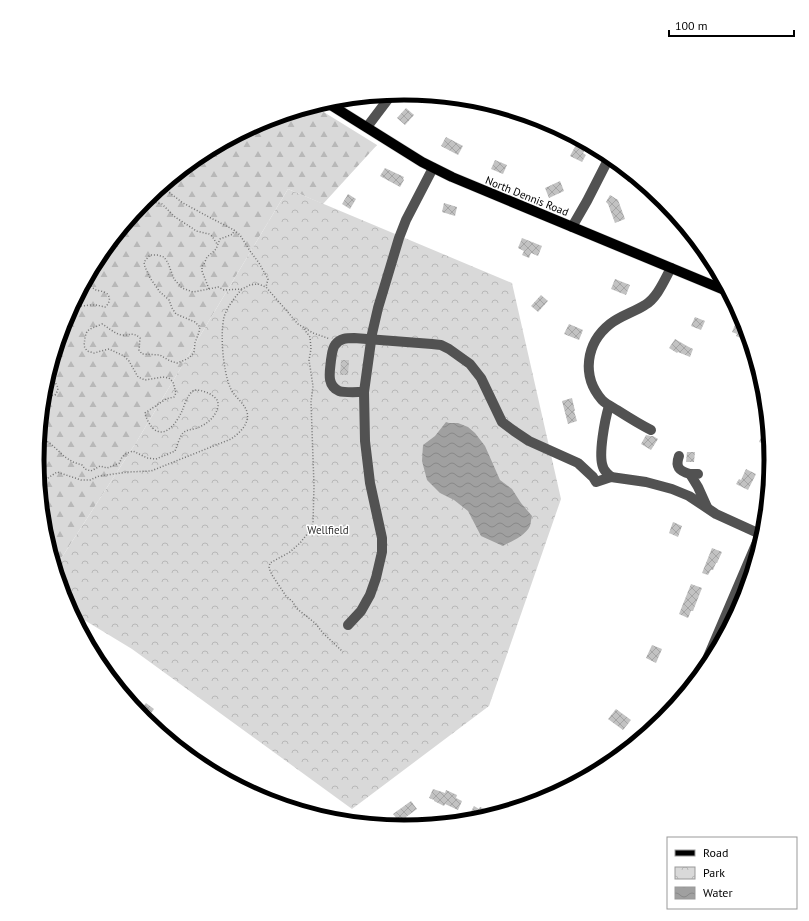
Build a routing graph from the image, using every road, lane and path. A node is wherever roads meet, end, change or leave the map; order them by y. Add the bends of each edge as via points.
1 (387, 101) edge
2 (334, 107) edge
3 (367, 127) junction
4 (607, 162) edge
5 (433, 168) junction
6 (166, 190) edge
7 (154, 202) edge
8 (572, 227) junction
9 (234, 230) junction
10 (217, 244) junction
11 (671, 268) junction
12 (90, 284) edge
13 (266, 287) junction
14 (209, 289) junction
15 (242, 289) junction
16 (722, 289) edge
17 (79, 306) edge
18 (304, 329) junction
19 (372, 339) junction
20 (339, 340) junction
21 (54, 377) edge
22 (364, 392) junction
23 (50, 396) edge
24 (609, 406) junction
25 (651, 430) dead end
26 (45, 440) edge
27 (679, 456) dead end
28 (611, 477) junction
29 (45, 480) edge
30 (707, 507) junction
31 (758, 533) edge
32 (755, 547) edge
33 (348, 625) dead end
34 (710, 651) edge
35 (343, 652) dead end

1 - 3 street
2 - 3 main road, North Dennis Road
3 - 5 main road, North Dennis Road
4 - 8 street
5 - 8 main road, North Dennis Road
5 - 19 street via 399,238 378,308
6 - 9 path via 183,203
7 - 10 path via 162,204 175,217 196,231 212,236
8 - 11 main road, North Dennis Road
9 - 10 path via 233,234 220,239
9 - 13 path via 240,235 268,280
10 - 14 path via 202,266
11 - 16 main road, North Dennis Road
11 - 24 street via 654,298 610,324 598,336 590,352 588,369 592,386
12 - 17 path via 109,296 108,305
13 - 15 path via 258,284
13 - 18 path via 292,319
14 - 15 path
14 - 26 path via 193,292 182,288 174,279 164,257 150,255 144,262 144,267 160,292 169,300 176,314 195,322 200,327 194,352 190,357 177,363 160,355 142,354 139,350 140,338 137,335 123,335 102,324 86,333 84,346 87,351 94,353 109,349 124,356 138,377 145,380 163,377 173,382 176,393 174,396 145,413 153,429 167,431 177,420 190,393 195,390 208,393 218,403 218,410 211,420 183,433 175,451 156,459 147,458 133,451 127,452 120,459 120,463 107,468 100,466 91,471 65,457
15 - 29 path via 231,302 224,317 222,341 224,365 230,388 247,411 248,419 238,435 151,471 99,476 90,480 81,480 57,472
18 - 20 path
18 - 35 path via 310,337 311,349 309,360 312,386 313,523 300,543 270,563 269,568 296,608 315,623
19 - 20 street
19 - 22 street
19 - 28 street via 441,345 449,349 470,364 481,378 502,422 529,441 578,463 596,482
20 - 22 street via 333,348 329,377 332,386 341,391
21 - 23 path via 58,392
22 - 33 street via 366,456 382,538 382,552 370,595 361,611
24 - 25 street
24 - 28 street via 603,431 601,463 603,470
27 - 30 street via 678,466 684,472 694,474
28 - 30 street via 672,489
30 - 31 street via 716,514
32 - 34 street

